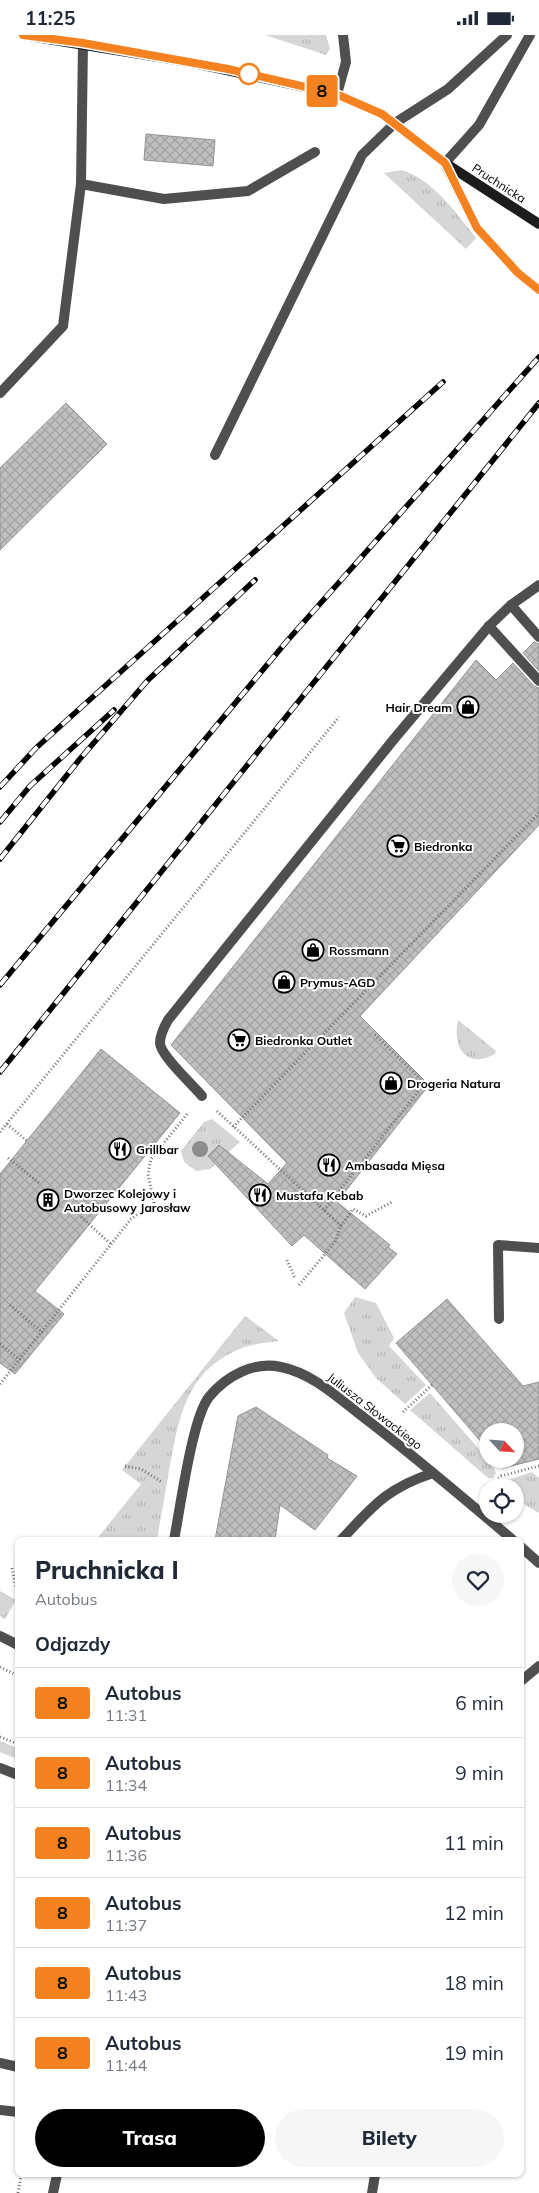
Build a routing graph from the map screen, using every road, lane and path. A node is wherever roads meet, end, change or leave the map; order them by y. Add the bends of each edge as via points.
1 (23, 35) edge
2 (343, 35) edge
3 (507, 35) edge
4 (530, 35) edge
5 (83, 43) junction
6 (336, 94) junction
7 (395, 123) junction
8 (315, 152) dead end
9 (445, 163) junction
10 (81, 183) junction
11 (539, 224) edge
12 (539, 290) edge
13 (0, 393) edge
14 (215, 455) dead end
15 (539, 585) edge
16 (511, 605) junction
17 (489, 626) junction
18 (539, 637) edge
19 (539, 681) edge
20 (339, 717) dead end
21 (539, 813) edge
22 (374, 1034) dead end
23 (202, 1096) junction
24 (7, 1124) junction
25 (233, 1127) junction
26 (0, 1132) edge
27 (27, 1141) dead end
28 (8, 1158) dead end
29 (39, 1183) dead end
30 (392, 1202) dead end
31 (154, 1203) dead end
32 (149, 1206) dead end
33 (324, 1210) junction
34 (81, 1217) dead end
35 (341, 1226) junction
36 (111, 1244) junction
37 (539, 1248) edge
38 (287, 1260) dead end
39 (296, 1278) dead end
40 (299, 1285) dead end
41 (10, 1305) dead end
42 (500, 1319) dead end
43 (43, 1333) junction
44 (0, 1345) edge
45 (20, 1360) junction
46 (0, 1384) edge
47 (432, 1385) dead end
48 (403, 1412) dead end
49 (125, 1466) dead end
50 (539, 1466) edge
51 (433, 1473) junction
52 (499, 1478) edge
53 (166, 1485) dead end
54 (175, 1537) edge
55 (344, 1537) edge
56 (509, 1537) edge
57 (535, 1553) edge
58 (539, 1563) edge
59 (12, 1568) dead end
60 (15, 1583) edge
61 (0, 1636) edge
62 (15, 1644) edge
63 (539, 1666) edge
64 (0, 1667) edge
65 (15, 1674) edge
66 (524, 1678) edge
67 (0, 1737) edge
68 (15, 1743) edge
69 (0, 1768) edge
70 (15, 1774) edge
71 (0, 2063) edge
72 (15, 2066) edge
73 (0, 2110) edge
74 (15, 2112) edge
75 (21, 2177) edge
76 (57, 2177) edge
77 (375, 2177) edge
78 (18, 2193) edge
79 (53, 2193) edge
80 (372, 2193) edge

1 - 5 main road, Pruchnicka
2 - 6 street via 346,62
3 - 7 street via 448,89
4 - 9 street via 479,125
5 - 6 main road, Pruchnicka via 211,66
5 - 10 street
6 - 7 main road, Pruchnicka
7 - 9 main road, Pruchnicka
7 - 14 street via 362,155
8 - 10 street via 248,191 164,199
9 - 11 main road, Pruchnicka
9 - 12 main road, Pruchnicka via 477,228 518,273
10 - 13 street via 63,326
15 - 16 street
16 - 17 street
16 - 18 street
17 - 19 street
17 - 23 street via 168,1020 160,1044
20 - 24 path
21 - 25 path
22 - 33 path via 425,1083
23 - 25 path
23 - 31 path via 151,1159 148,1174
24 - 26 path
24 - 27 path
25 - 33 path
28 - 29 path
30 - 35 path via 366,1216 353,1209
32 - 36 path via 131,1219
33 - 35 path
34 - 36 path
35 - 40 path via 335,1243
36 - 43 path
37 - 42 street via 498,1245
38 - 39 path
41 - 43 path
43 - 45 path
44 - 45 path
45 - 46 path
47 - 48 path
49 - 53 path via 141,1469
50 - 52 path
51 - 54 street, Juliusza Słowackiego via 314,1380 281,1367 254,1365 228,1379 208,1398 196,1427
51 - 55 street via 408,1481 381,1498
51 - 56 street, Juliusza Słowackiego
57 - 58 street
59 - 60 path
61 - 62 street
63 - 66 street
64 - 65 path
67 - 68 path
69 - 70 street
71 - 72 street
73 - 74 street
75 - 78 path
76 - 79 street
77 - 80 street

